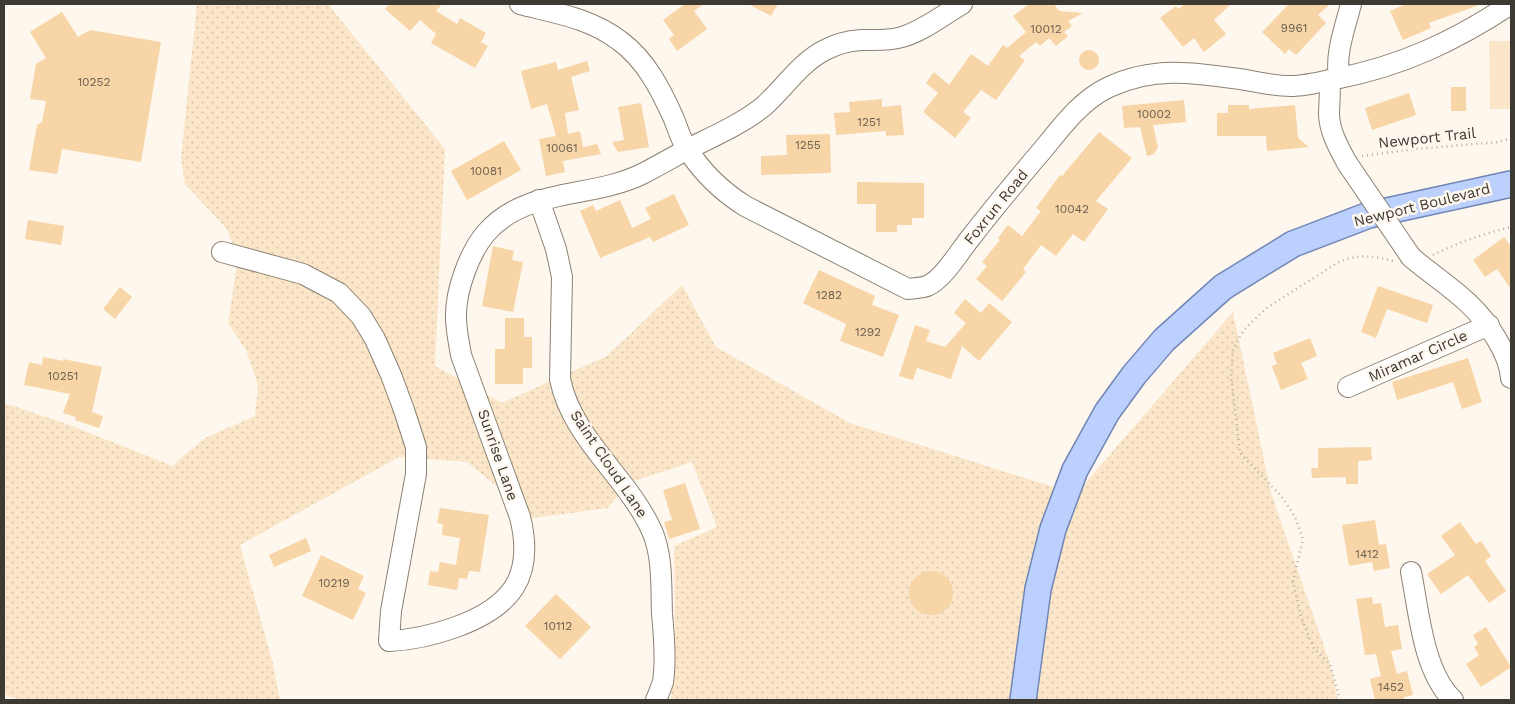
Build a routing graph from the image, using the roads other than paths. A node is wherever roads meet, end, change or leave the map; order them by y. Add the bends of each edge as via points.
1 (520, 4) edge
2 (962, 4) edge
3 (1351, 4) edge
4 (1511, 4) edge
5 (1334, 79) junction
6 (687, 150) junction
7 (1511, 184) edge
8 (540, 200) junction
9 (222, 252) dead end
10 (1489, 325) junction
11 (1511, 378) edge
12 (1348, 387) dead end
13 (1411, 572) dead end
14 (656, 700) edge
15 (1023, 700) edge
16 (1453, 700) edge

1 - 6 street, Foxrun Road via 580,19 621,42 647,68
2 - 6 street, Sunrise Lane via 903,37 842,42 823,51 763,106
3 - 5 street
4 - 5 street, Foxrun Road via 1482,23 1413,57 1377,70
5 - 6 street, Foxrun Road via 1278,86 1201,73 1173,72 1151,73 1109,87 1081,105 984,219 941,276 927,286 908,289 727,195
5 - 10 street, bridge via 1329,116 1336,144 1346,161 1415,260 1468,301
6 - 8 street, Sunrise Lane via 616,183
7 - 15 main road, Newport Boulevard via 1369,215 1293,244 1223,287 1164,340 1107,412 1075,470 1053,529 1038,589
8 - 9 street, Sunrise Lane via 502,218 486,232 464,273 456,316 462,355 523,530 524,553 519,578 509,594 482,616 446,631 410,640 389,641 391,611 416,474 416,447 374,339 360,316 339,293 303,274
8 - 14 street, Saint Cloud Lane via 562,277 560,379 563,394 579,426 640,508 653,533 660,559 664,655 662,682
10 - 11 street via 1504,351
10 - 12 street, Miramar Circle
13 - 16 street via 1429,661 1439,683

